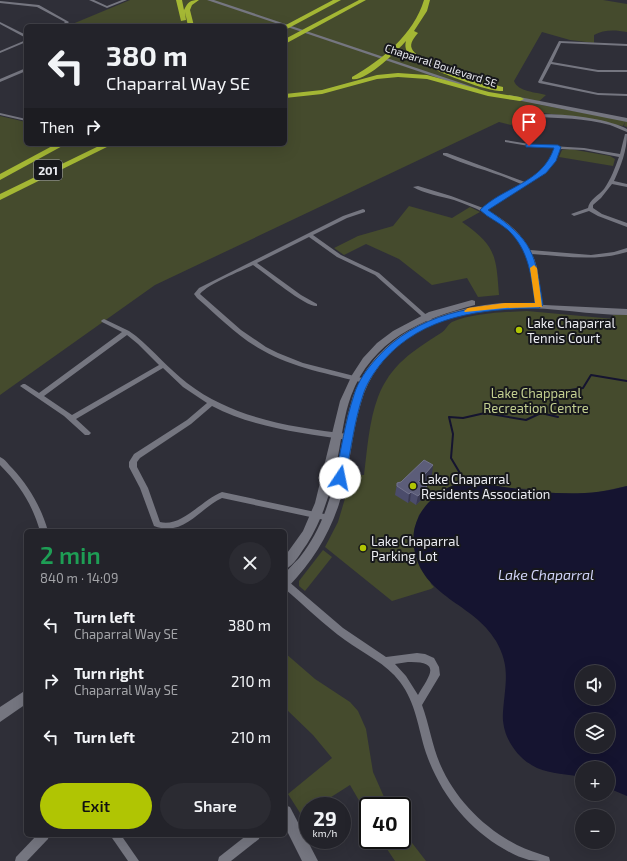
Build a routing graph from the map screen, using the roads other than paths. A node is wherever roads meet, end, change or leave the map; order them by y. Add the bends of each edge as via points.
1 (31, 0) edge
2 (91, 0) edge
3 (125, 0) edge
4 (179, 0) edge
5 (196, 0) edge
6 (209, 0) edge
7 (220, 0) edge
8 (338, 0) edge
9 (363, 0) edge
10 (427, 1) edge
11 (0, 2) edge
12 (27, 4) junction
13 (277, 20) junction
14 (0, 23) edge
15 (65, 24) edge
16 (185, 24) edge
17 (191, 24) edge
18 (287, 27) edge
19 (24, 36) edge
20 (619, 40) dead end
21 (287, 41) edge
22 (24, 42) edge
23 (619, 45) junction
24 (627, 46) edge
25 (0, 52) edge
26 (386, 56) junction
27 (550, 63) junction
28 (607, 66) dead end
29 (24, 70) edge
30 (608, 71) junction
31 (627, 71) edge
32 (0, 81) edge
33 (627, 94) edge
34 (287, 95) edge
35 (287, 95) edge
36 (520, 97) junction
37 (0, 114) edge
38 (627, 115) edge
39 (534, 116) dead end
40 (24, 120) edge
41 (627, 120) edge
42 (626, 131) edge
43 (507, 141) dead end
44 (52, 146) edge
45 (58, 146) edge
46 (92, 146) edge
47 (105, 146) edge
48 (558, 147) junction
49 (445, 154) dead end
50 (621, 156) junction
51 (0, 176) edge
52 (612, 182) junction
53 (525, 184) junction
54 (627, 186) edge
55 (416, 187) dead end
56 (0, 196) edge
57 (590, 209) junction
58 (483, 210) junction
59 (363, 211) dead end
60 (574, 214) dead end
61 (627, 225) edge
62 (309, 235) junction
63 (627, 250) edge
64 (529, 252) junction
65 (253, 262) junction
66 (539, 302) junction
67 (315, 305) dead end
68 (627, 306) edge
69 (627, 312) edge
70 (428, 319) junction
71 (104, 321) dead end
72 (127, 332) junction
73 (164, 365) junction
74 (354, 378) junction
75 (364, 381) junction
76 (23, 386) dead end
77 (39, 396) junction
78 (212, 402) junction
79 (72, 418) junction
80 (87, 433) dead end
81 (337, 435) junction
82 (348, 437) junction
83 (0, 460) edge
84 (318, 515) junction
85 (329, 518) junction
86 (43, 529) edge
87 (287, 562) edge
88 (287, 581) edge
89 (287, 585) edge
90 (385, 661) junction
91 (24, 697) edge
92 (418, 703) junction
93 (0, 715) edge
94 (287, 816) edge
95 (42, 837) edge
96 (116, 837) edge
97 (253, 837) edge
98 (20, 861) edge
99 (134, 861) edge
100 (223, 861) edge
101 (310, 861) edge
102 (545, 861) edge

1 - 12 street
2 - 3 street via 107,7
4 - 16 highway
5 - 17 highway via 187,10
6 - 13 main road
7 - 13 main road
8 - 18 highway
9 - 21 highway
10 - 26 highway via 420,20
10 - 36 highway via 425,18 408,43 412,54 426,63
11 - 12 street
12 - 15 street via 45,9 67,22
13 - 26 main road, Chaparral Boulevard SE
14 - 19 street
20 - 23 street
22 - 25 street
23 - 24 street
23 - 27 street via 560,42
26 - 34 highway via 367,71 346,82
26 - 36 main road, Chaparral Boulevard SE via 460,84
27 - 30 street
27 - 33 street via 540,82 543,84 598,94
28 - 30 street
29 - 32 street
30 - 31 street
35 - 36 highway via 330,90 381,76 403,75 427,77 488,94
36 - 38 main road, Chaparral Boulevard SE
36 - 41 main road, Chaparral Boulevard SE
37 - 40 street
39 - 42 street via 573,118
42 - 50 street
43 - 48 street
44 - 51 highway
45 - 51 highway, 201
46 - 56 highway, 201
47 - 56 highway
48 - 50 street
48 - 53 street via 547,169
49 - 53 street via 473,166 510,176
50 - 52 street
52 - 54 street
52 - 57 street via 591,204
53 - 58 street
55 - 58 street
57 - 60 street
57 - 61 street
58 - 64 street via 509,227 522,240
59 - 62 street
62 - 65 street
62 - 70 street via 342,258 377,274
63 - 64 street via 610,256 596,257
64 - 66 street
65 - 67 street
65 - 74 street via 203,287 198,295 251,340 268,351
66 - 68 main road
66 - 69 main road via 598,312
66 - 70 main road via 486,307
70 - 74 main road via 403,328 385,341 366,359
70 - 75 main road via 390,348
71 - 72 street
72 - 73 street
72 - 77 street
73 - 78 street via 185,384
73 - 79 street
74 - 75 street
74 - 81 main road via 345,400
75 - 82 main road via 357,398
76 - 77 street
77 - 79 street
78 - 81 street via 260,422
78 - 84 street via 188,422 137,456 134,462 133,467 157,524 165,527 176,525 222,495
79 - 80 street
81 - 82 street
81 - 84 main road
82 - 85 main road
83 - 86 street via 25,487 38,510
84 - 85 street
84 - 87 main road via 304,541
85 - 88 main road via 311,552
89 - 90 street via 346,636
90 - 92 street via 403,679
90 - 92 street via 419,656 432,662 436,670 435,677
91 - 93 main road
92 - 102 street via 433,758 457,801 476,822 498,839 514,849
94 - 101 main road
95 - 98 street
96 - 99 street
97 - 100 street

